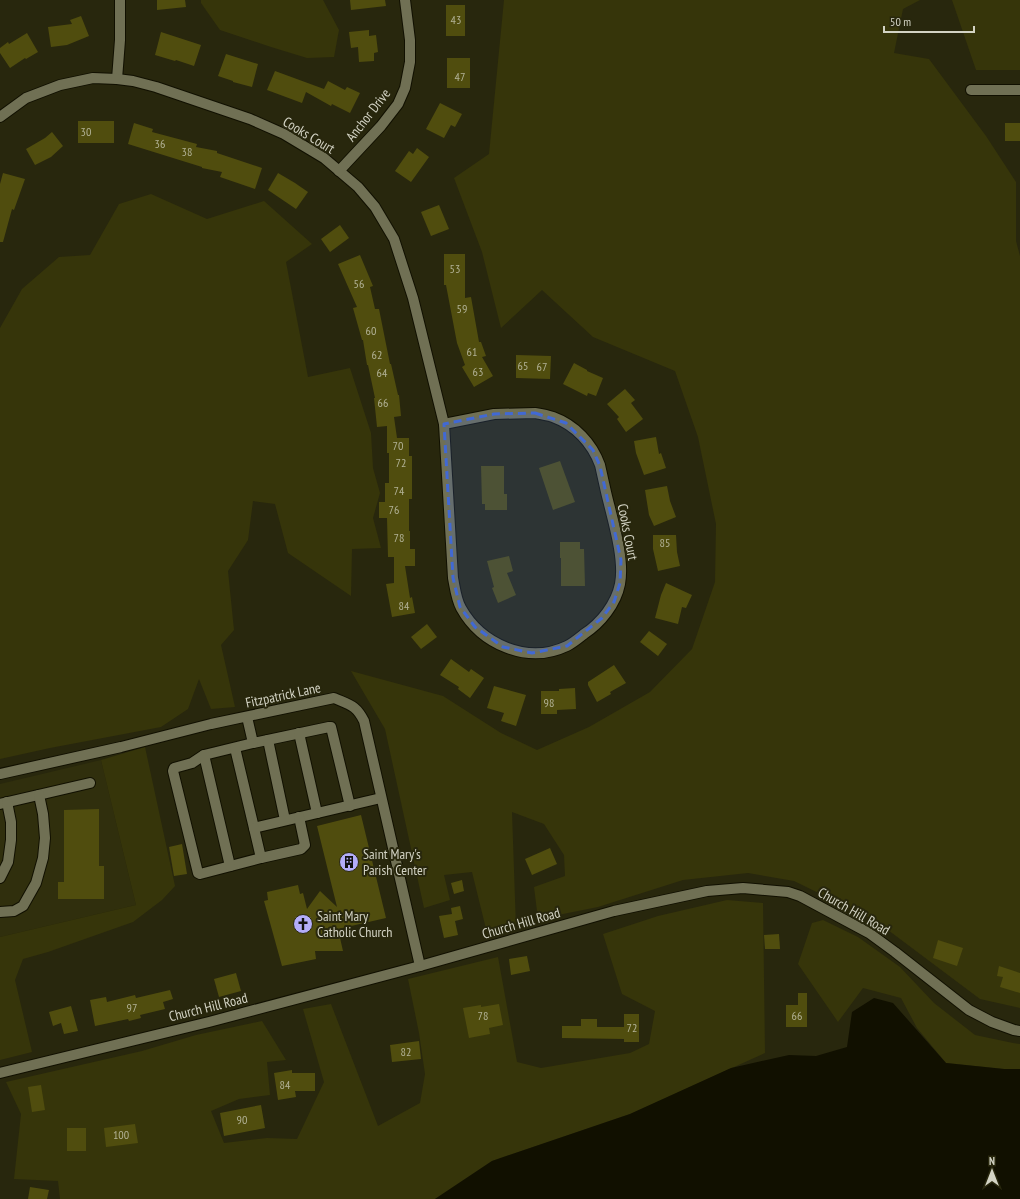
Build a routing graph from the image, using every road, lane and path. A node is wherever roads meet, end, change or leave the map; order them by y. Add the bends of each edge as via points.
1 (120, 0) edge
2 (406, 0) edge
3 (117, 79) junction
4 (971, 90) dead end
5 (1020, 90) edge
6 (0, 117) edge
7 (340, 171) junction
8 (444, 424) junction
9 (247, 717) junction
10 (299, 733) junction
11 (268, 740) junction
12 (253, 743) junction
13 (235, 748) junction
14 (204, 756) junction
15 (0, 774) edge
16 (90, 783) dead end
17 (39, 795) junction
18 (381, 798) junction
19 (3, 803) edge
20 (350, 806) junction
21 (317, 813) junction
22 (299, 817) junction
23 (285, 820) junction
24 (254, 828) junction
25 (262, 858) junction
26 (230, 866) junction
27 (0, 878) edge
28 (0, 912) edge
29 (420, 966) junction
30 (1020, 1031) edge
31 (0, 1074) edge

1 - 3 street
2 - 7 street, Anchor Drive via 410,62 405,88 398,104 381,126
3 - 6 street, Cooks Court via 93,78 60,85 26,98
3 - 7 street, Cooks Court via 156,87 250,119 284,134 324,158
4 - 5 street
7 - 8 street, Cooks Court via 375,207 394,239 413,298
8 - 8 street, Cooks Court via 453,578 460,607 475,627 489,639 503,646 532,653 549,652 567,646 593,628 602,618 614,602 620,584 621,560 600,466 593,450 577,431 566,423 535,413 494,414
9 - 12 street
9 - 15 street, Fitzpatrick Lane
9 - 18 street, Fitzpatrick Lane via 334,698 354,706 364,721
10 - 11 street
10 - 20 street via 331,727
10 - 21 street
11 - 12 street
11 - 23 street
12 - 13 street
13 - 14 street
13 - 24 street
14 - 26 street
14 - 26 street via 192,763 174,768 173,771 198,873
16 - 17 street
17 - 19 street
17 - 28 street via 45,838 36,883 23,906 14,911
18 - 20 street
18 - 29 street, Fitzpatrick Lane
19 - 27 street via 11,822 11,840 8,862
20 - 21 street
21 - 22 street
22 - 23 street
22 - 25 street via 303,848
23 - 24 street
24 - 25 street
25 - 26 street
29 - 30 street, Church Hill Road via 614,911 707,891 743,888 788,892 869,933 969,1010 992,1022
29 - 31 street, Church Hill Road

